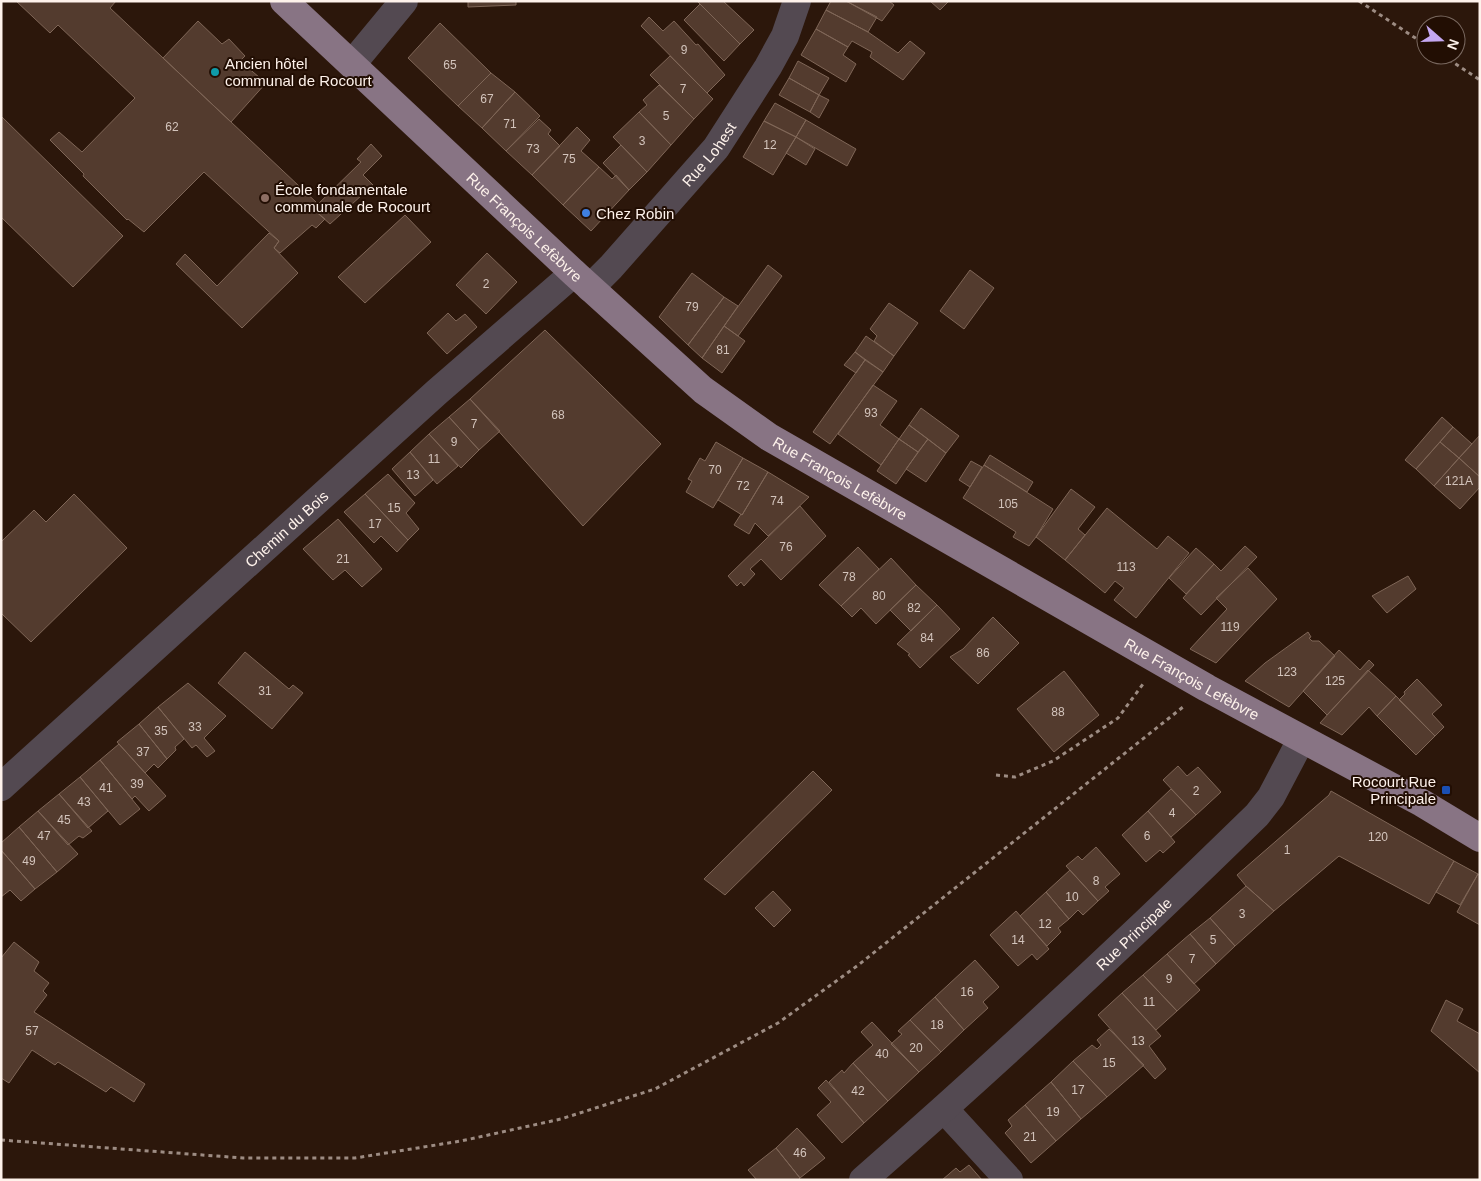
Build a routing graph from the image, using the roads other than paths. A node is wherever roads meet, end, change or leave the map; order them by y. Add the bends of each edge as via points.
1 (284, 1) edge
2 (404, 1) edge
3 (797, 1) edge
4 (352, 64) junction
5 (582, 281) junction
6 (1301, 740) junction
7 (1, 787) edge
8 (1480, 838) edge
9 (944, 1109) junction
10 (863, 1180) edge
11 (1010, 1180) edge

1 - 4 main road, Rue François Lefèbvre
2 - 4 street
3 - 5 street, Rue Lohest via 785,36 768,67 716,148 611,267
4 - 5 main road, Rue François Lefèbvre
5 - 6 main road, Rue François Lefèbvre via 703,390 769,437
5 - 7 street, Chemin du Bois via 430,398
6 - 8 main road, Rue François Lefèbvre via 1422,803
6 - 9 street, Rue Principale via 1271,797 1257,815
9 - 10 street, Rue Principale
9 - 11 street

